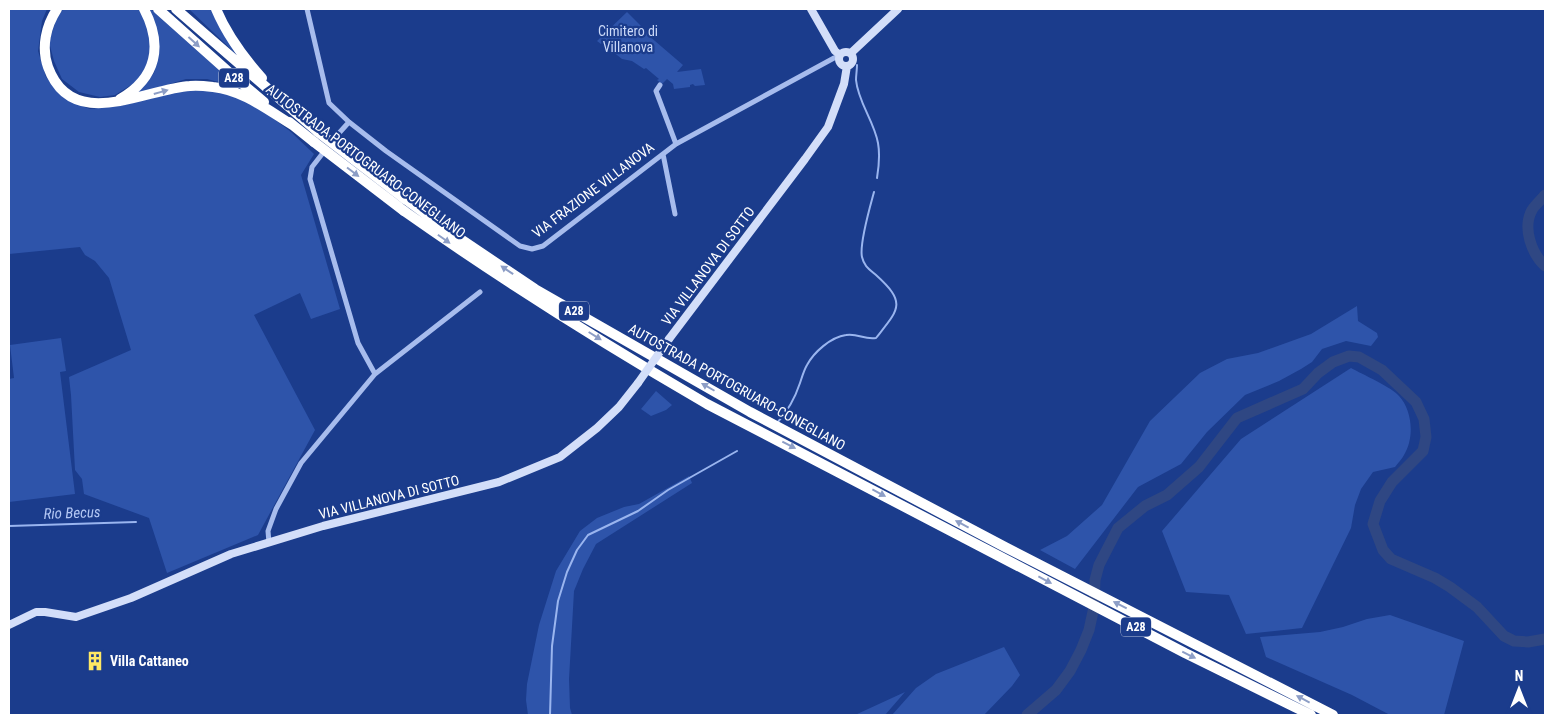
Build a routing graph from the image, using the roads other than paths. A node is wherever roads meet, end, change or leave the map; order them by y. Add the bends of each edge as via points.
1 (57, 9) edge
2 (144, 9) edge
3 (158, 9) edge
4 (176, 9) edge
5 (216, 9) edge
6 (307, 9) edge
7 (811, 9) edge
8 (898, 9) edge
9 (851, 53) junction
10 (840, 56) junction
11 (847, 66) junction
12 (660, 85) dead end
13 (113, 102) junction
14 (297, 115) junction
15 (348, 122) junction
16 (294, 126) junction
17 (316, 137) junction
18 (676, 144) junction
19 (663, 154) junction
20 (676, 214) dead end
21 (480, 292) dead end
22 (375, 374) junction
23 (269, 543) junction
24 (1004, 552) junction
25 (9, 625) edge
26 (1311, 715) edge
27 (1333, 715) edge

1 - 13 highway via 44,40 50,73 65,92 75,98 88,102
2 - 13 highway via 154,32 155,53 144,80
3 -> 16 highway, AUTOSTRADA PORTOGRUARO-CONEGLIANO / A28 via 232,76
4 - 14 highway, AUTOSTRADA PORTOGRUARO-CONEGLIANO / A28
5 - 14 highway via 238,50
6 - 15 street, VIA FRAZIONE VILLANOVA via 329,102
7 - 10 street
8 - 9 street
9 - 10 street via 845,52
9 - 11 street via 853,62
10 - 11 street via 841,63
10 - 18 street, VIA FRAZIONE VILLANOVA
11 - 23 street, VIA VILLANOVA DI SOTTO, bridge via 828,127 638,383 602,423 560,456 499,482
12 - 18 street via 656,91
13 -> 16 highway via 189,86 224,88
14 - 17 highway, AUTOSTRADA PORTOGRUARO-CONEGLIANO / A28
15 - 19 street, VIA FRAZIONE VILLANOVA via 520,246 532,249 543,246
15 - 22 street via 312,167 310,179 358,343
16 - 17 highway, AUTOSTRADA PORTOGRUARO-CONEGLIANO / A28
24 -> 17 highway, AUTOSTRADA PORTOGRUARO-CONEGLIANO / A28, bridge via 750,412 535,288
17 -> 24 highway, AUTOSTRADA PORTOGRUARO-CONEGLIANO / A28, bridge via 404,211 634,362 707,404
18 - 19 street, VIA FRAZIONE VILLANOVA
19 - 20 street
21 - 22 street
22 - 23 street via 301,462 276,509 268,531
23 - 25 street, VIA VILLANOVA DI SOTTO via 231,554 131,598 76,617 36,612
24 -> 26 highway, AUTOSTRADA PORTOGRUARO-CONEGLIANO / A28 via 1185,652
27 -> 24 highway, AUTOSTRADA PORTOGRUARO-CONEGLIANO / A28

